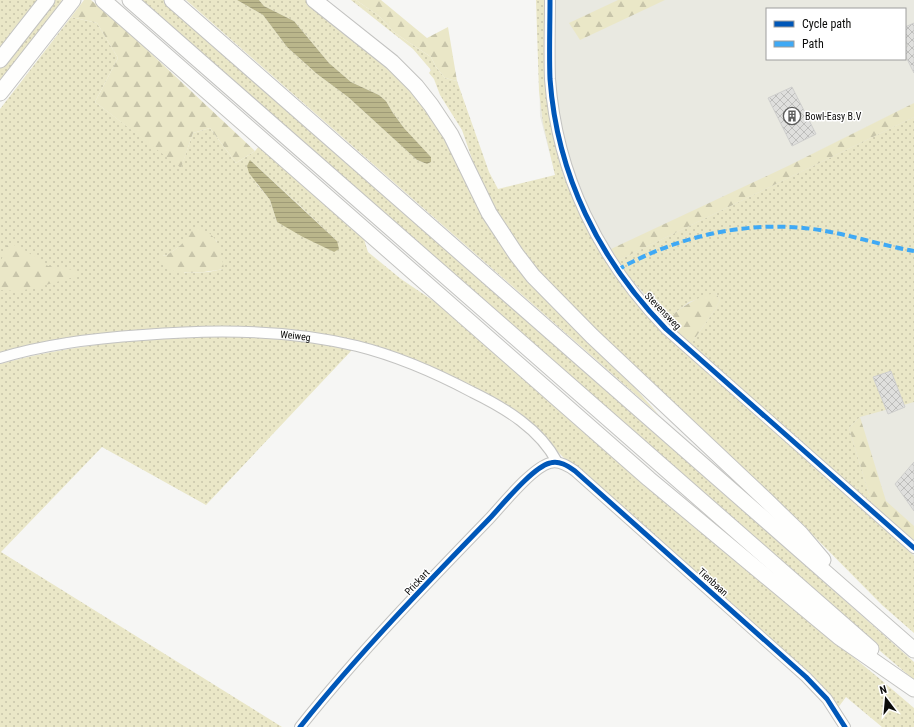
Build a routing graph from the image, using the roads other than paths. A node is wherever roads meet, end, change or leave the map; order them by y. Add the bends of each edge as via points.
1 (47, 0) edge
2 (103, 0) edge
3 (130, 0) edge
4 (172, 0) edge
5 (314, 0) edge
6 (550, 0) edge
7 (70, 3) edge
8 (0, 60) edge
9 (0, 93) edge
10 (0, 358) edge
11 (557, 462) junction
12 (914, 548) edge
13 (862, 604) junction
14 (914, 650) edge
15 (914, 688) edge
16 (300, 727) edge
17 (845, 727) edge

1 - 8 highway
2 - 15 highway via 649,478 838,637
3 - 15 highway
4 - 13 highway
5 - 13 highway via 392,62 416,86 450,135 493,219 533,276 592,336 801,534
6 - 12 street, Stevensweg via 550,77 562,151 587,219 621,277 666,329
7 - 9 highway
10 - 11 street, Weiweg via 60,344 165,333 268,332 329,340 400,360 493,402 534,433 551,450
11 - 16 street, Prickart via 540,468 515,491 386,629
11 - 17 street, Tienbaan via 575,471 815,685
13 - 14 highway

